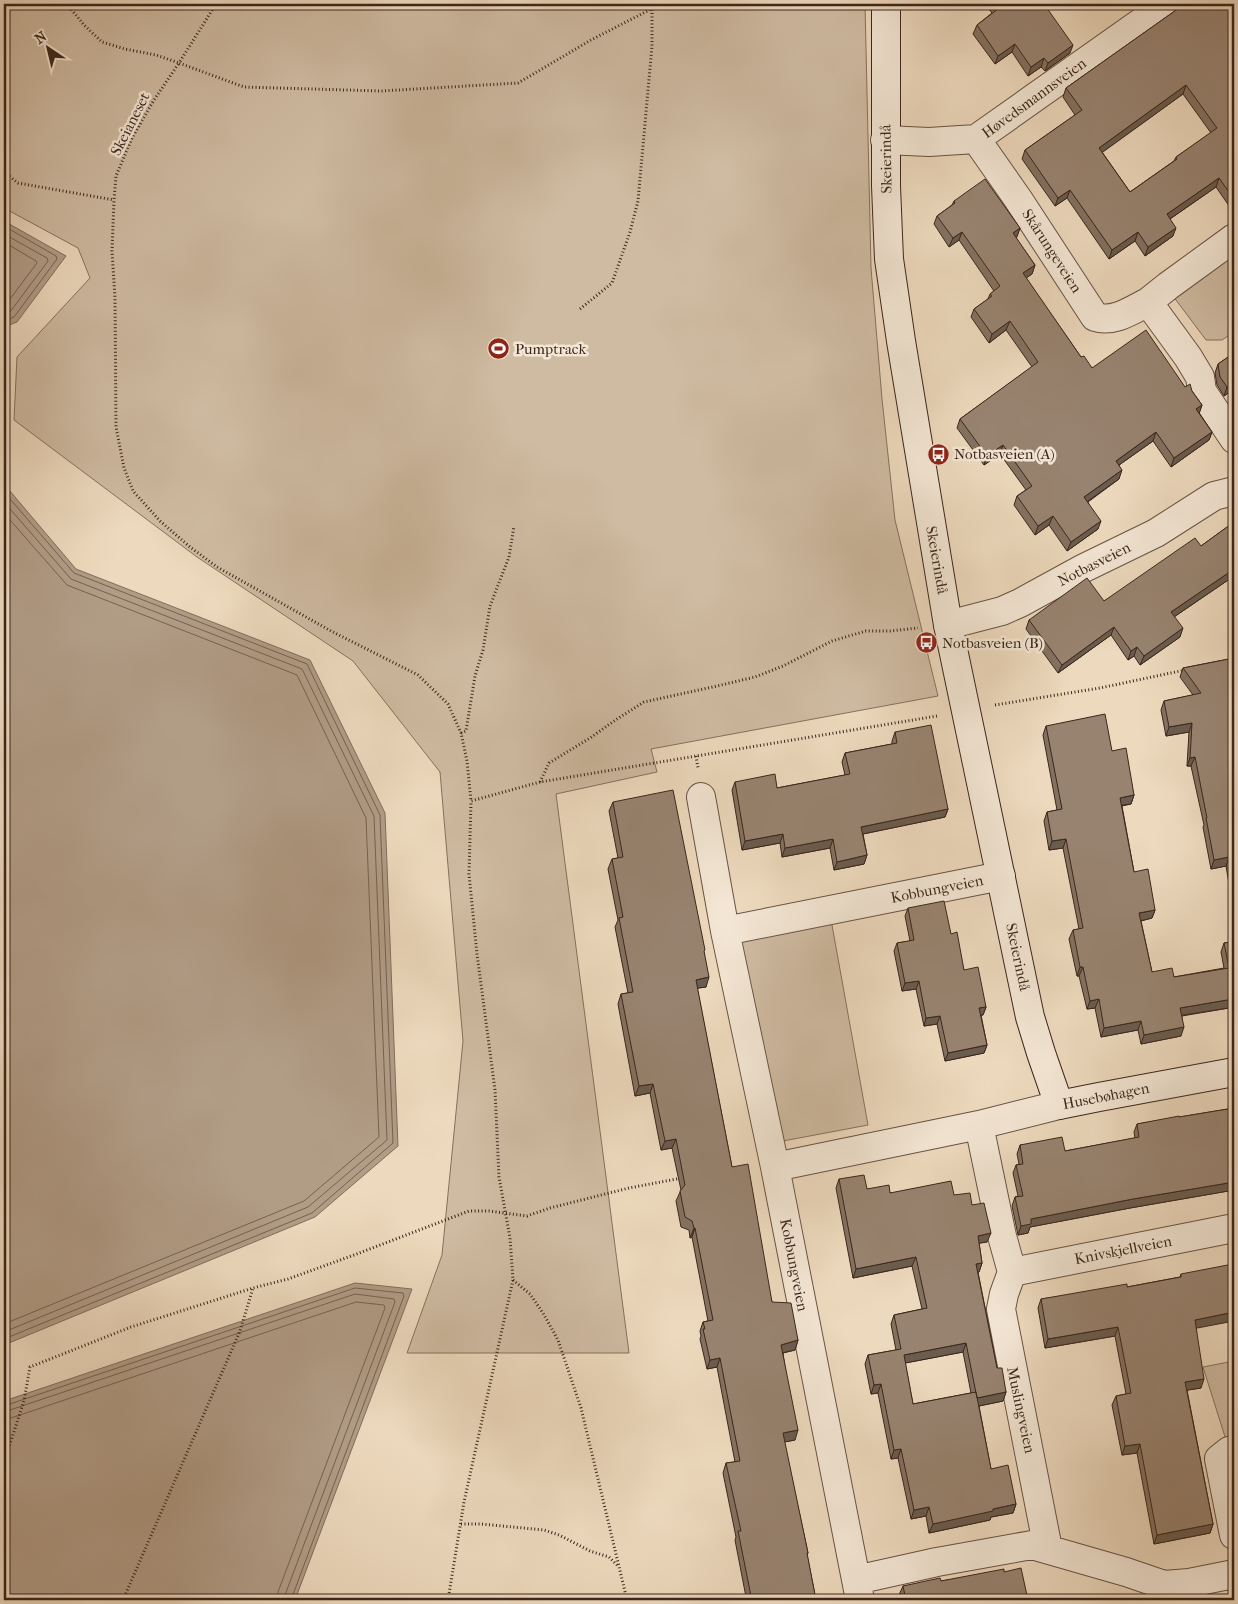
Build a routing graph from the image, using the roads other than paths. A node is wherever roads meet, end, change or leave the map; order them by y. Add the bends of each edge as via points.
1 (886, 4) edge
2 (1167, 4) edge
3 (976, 139) junction
4 (885, 140) junction
5 (1234, 238) edge
6 (1148, 302) junction
7 (1234, 439) edge
8 (1234, 491) edge
9 (948, 625) junction
10 (701, 797) dead end
11 (1002, 876) junction
12 (725, 931) junction
13 (1234, 1072) edge
14 (1059, 1106) junction
15 (979, 1125) junction
16 (775, 1167) junction
17 (1234, 1228) edge
18 (1012, 1272) junction
19 (1234, 1450) edge
20 (1234, 1535) edge
21 (1048, 1549) junction
22 (1234, 1574) edge
23 (858, 1590) edge
24 (1165, 1593) edge

1 - 4 street, Skeierindå
2 - 3 street, Høvedsmannsveien
3 - 4 street, Høvedsmannsveien
3 - 6 street, Skårungeveien via 1095,317 1104,320
4 - 9 street, Skeierindå via 889,259
5 - 6 street, Skårungeveien
6 - 7 street via 1188,357 1200,377 1202,392
8 - 9 street, Notbasveien via 1214,496 1156,533 1020,603
9 - 11 street, Skeierindå
10 - 12 street, Kobbungveien
11 - 12 street, Kobbungveien
11 - 14 street, Skeierindå via 1030,1018
12 - 16 street, Kobbungveien
13 - 14 street, Husebøhagen
14 - 15 street, Husebøhagen
15 - 16 street, Husebøhagen
15 - 18 street
16 - 23 street, Kobbungveien
17 - 18 street, Knivskjellveien
18 - 21 street, Muslingveien via 1004,1294 1002,1318
19 - 20 street via 1219,1459
21 - 23 street via 1032,1545 1011,1547 937,1562
21 - 24 street via 1126,1572
22 - 24 street via 1189,1583

